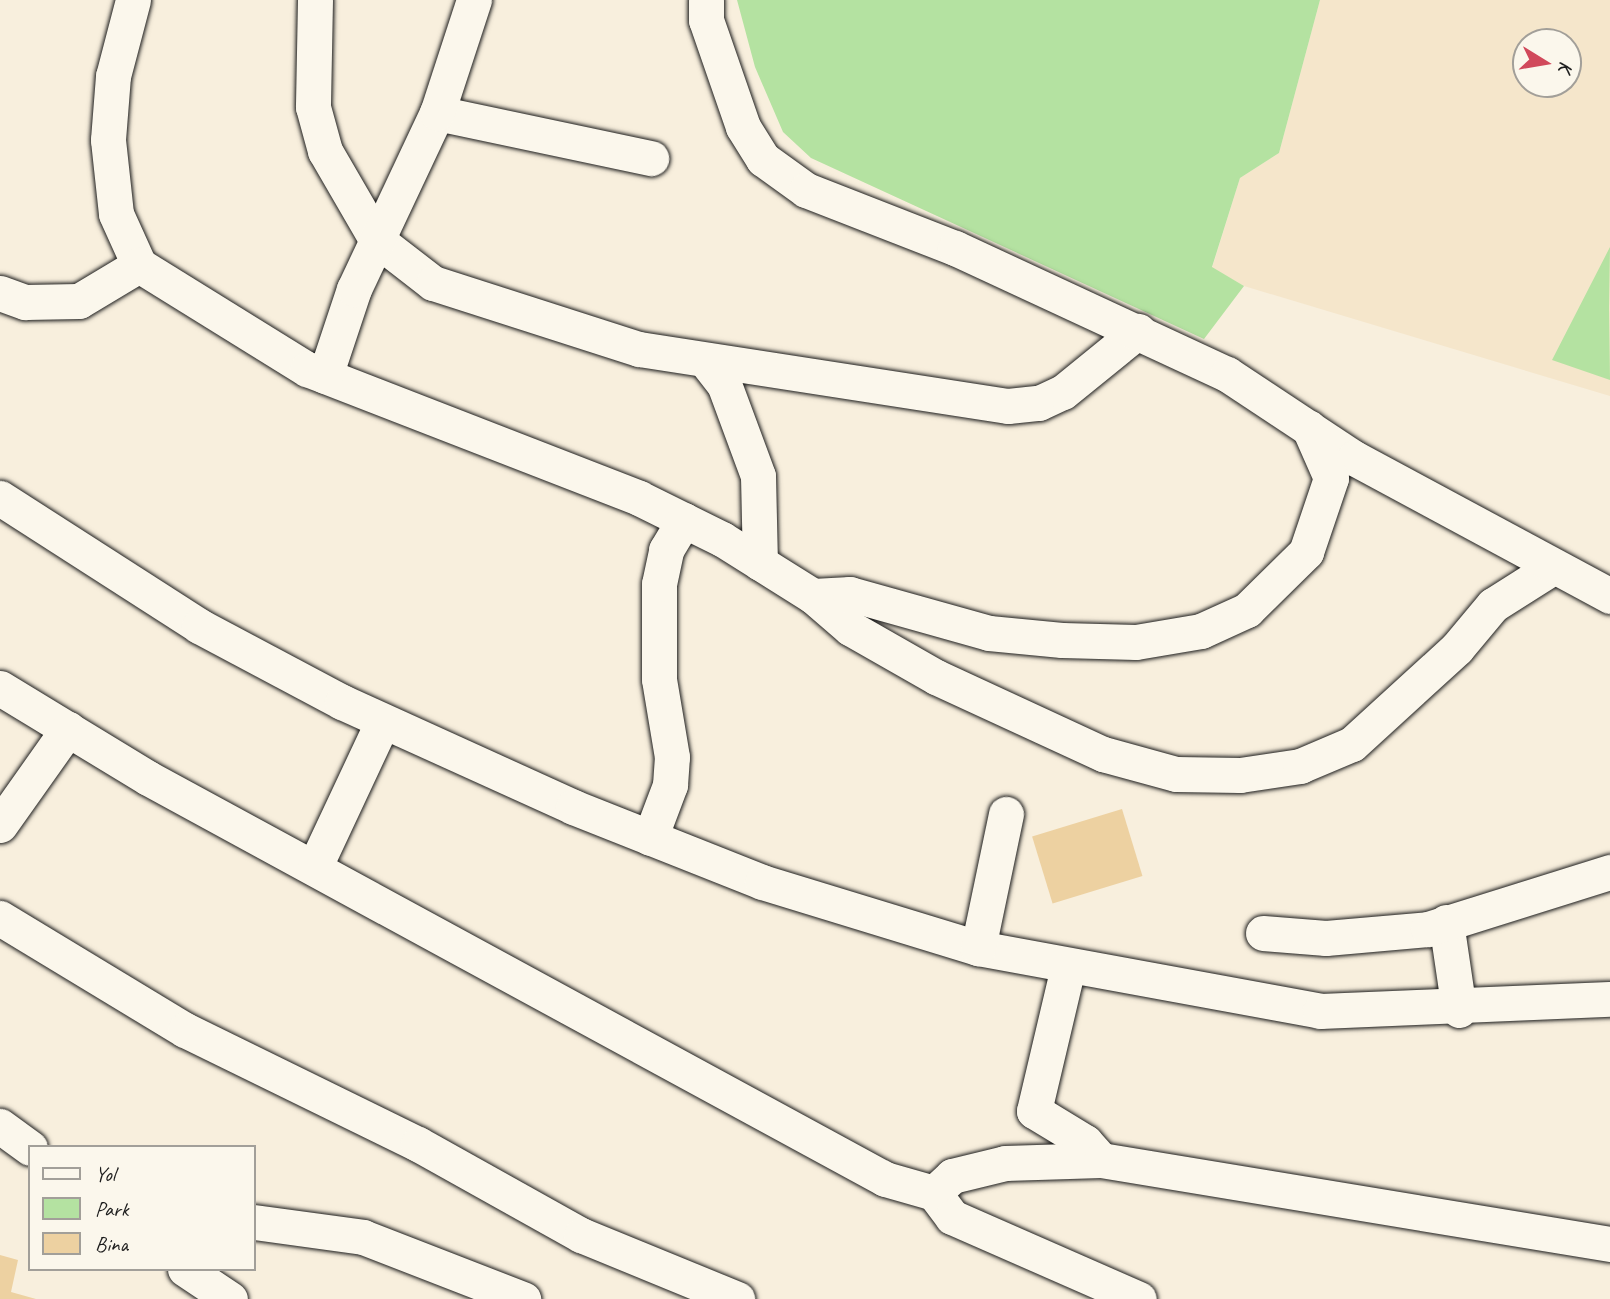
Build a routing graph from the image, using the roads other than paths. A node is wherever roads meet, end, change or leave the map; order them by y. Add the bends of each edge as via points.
1 (133, 0) edge
2 (315, 0) edge
3 (474, 0) edge
4 (706, 0) edge
5 (437, 113) junction
6 (651, 158) dead end
7 (376, 239) junction
8 (139, 265) junction
9 (0, 293) edge
10 (1138, 331) junction
11 (705, 360) junction
12 (325, 376) junction
13 (1305, 422) junction
14 (0, 498) edge
15 (684, 520) junction
16 (761, 563) junction
17 (1553, 567) junction
18 (813, 596) junction
19 (1610, 596) edge
20 (0, 688) edge
21 (383, 721) junction
22 (68, 729) junction
23 (1006, 814) dead end
24 (0, 825) edge
25 (650, 838) junction
26 (315, 866) junction
27 (1610, 872) edge
28 (0, 918) edge
29 (1447, 922) junction
30 (1263, 933) dead end
31 (978, 948) junction
32 (1068, 967) junction
33 (1610, 999) edge
34 (1459, 1010) junction
35 (0, 1126) edge
36 (28, 1147) edge
37 (1101, 1160) junction
38 (934, 1193) junction
39 (256, 1222) edge
40 (1610, 1244) edge
41 (188, 1271) edge
42 (230, 1299) edge
43 (523, 1299) edge
44 (737, 1299) edge
45 (1139, 1299) edge

1 - 8 street via 113,76 108,140 116,214
2 - 7 street via 313,107 324,151
3 - 5 street
4 - 10 street via 725,78 763,159 806,190
5 - 6 street
5 - 7 street
7 - 11 street via 433,283 639,349
7 - 12 street
8 - 9 street via 79,301 25,302
8 - 12 street via 205,311
10 - 11 street via 1063,392 1008,406
10 - 13 street
11 - 16 street via 724,383 758,476
12 - 15 street
13 - 17 street via 1354,458
13 - 18 street via 1331,478 1306,552 1247,610 1201,631 1136,642 1062,640 989,633 850,594
14 - 21 street via 199,626
15 - 16 street
15 - 25 street via 666,550 659,584 659,679 672,757 670,785
16 - 18 street
17 - 18 street via 1493,605 1457,648 1352,744 1300,766 1240,775 1176,774 1103,754 936,677 850,628
17 - 19 street
20 - 22 street
21 - 25 street
21 - 26 street
22 - 24 street
22 - 26 street
23 - 31 street
25 - 31 street via 762,882
26 - 38 street via 885,1179
27 - 29 street
28 - 44 street via 185,1030 418,1144 581,1235
29 - 30 street via 1381,936
29 - 34 street
31 - 32 street
32 - 34 street via 1320,1011
32 - 37 street via 1034,1111 1085,1142
33 - 34 street
35 - 36 street
37 - 38 street via 1005,1163 953,1176
37 - 40 street
38 - 45 street via 953,1217
39 - 43 street via 363,1237
41 - 42 street

